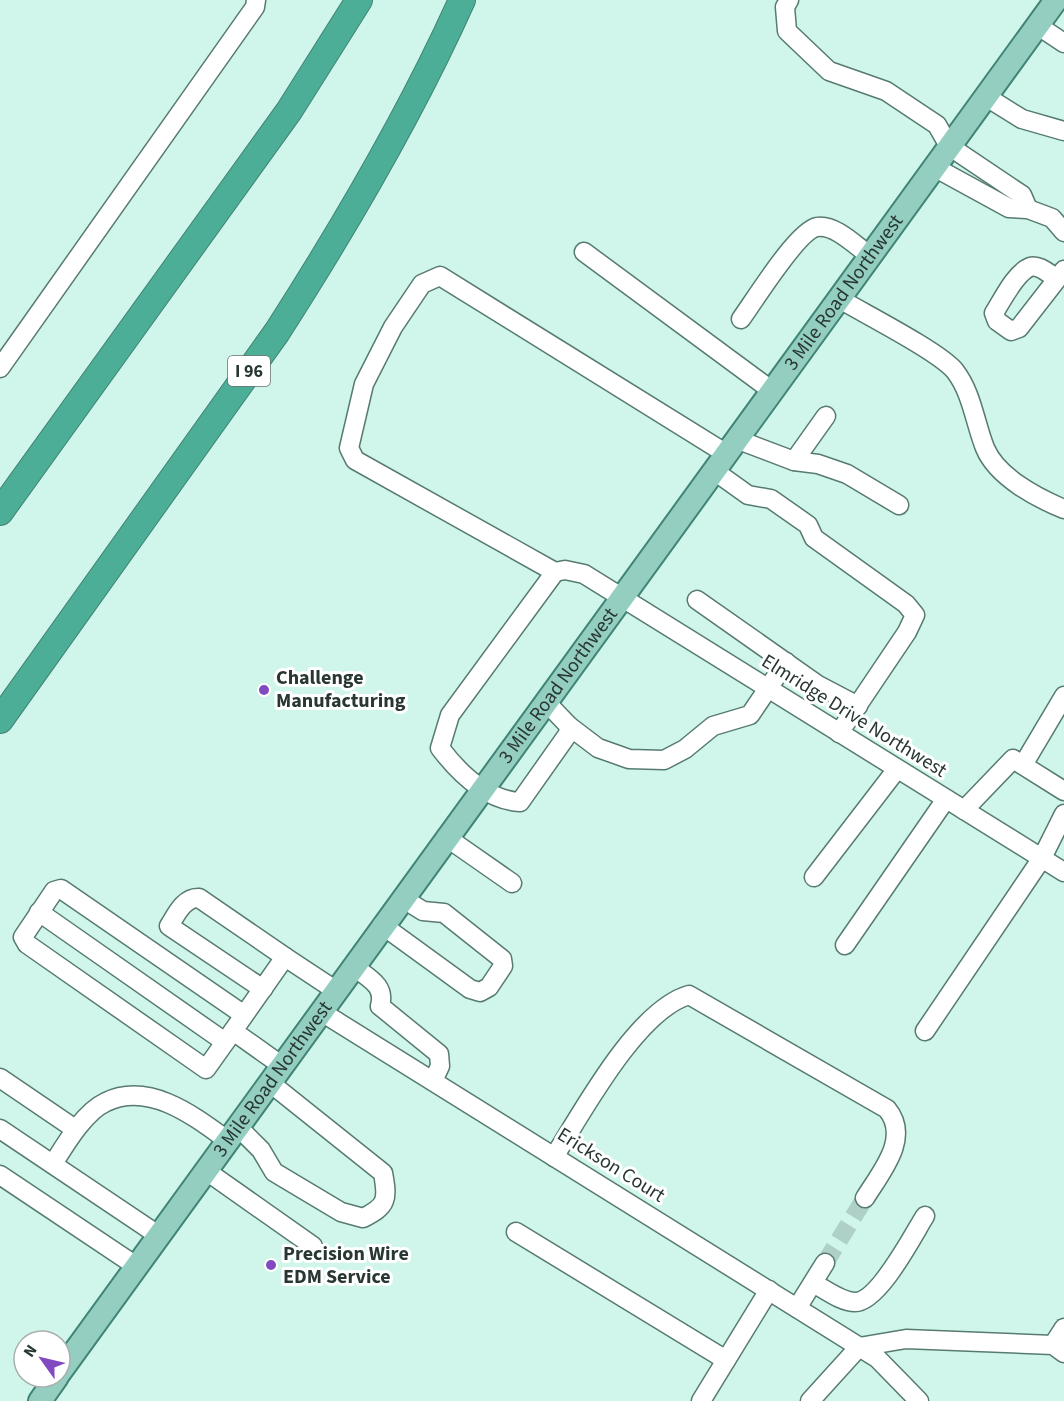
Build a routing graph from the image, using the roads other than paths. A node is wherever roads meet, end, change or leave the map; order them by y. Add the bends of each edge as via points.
1 (256, 0) edge
2 (359, 0) edge
3 (462, 0) edge
4 (789, 0) edge
5 (1056, 0) edge
6 (1037, 25) junction
7 (1064, 43) edge
8 (985, 96) junction
9 (1064, 131) edge
10 (949, 146) junction
11 (934, 167) junction
12 (1028, 209) junction
13 (1064, 232) edge
14 (584, 252) dead end
15 (869, 255) junction
16 (1060, 274) edge
17 (838, 298) junction
18 (741, 319) dead end
19 (0, 368) edge
20 (771, 390) junction
21 (826, 416) dead end
22 (724, 454) junction
23 (794, 461) junction
24 (899, 505) dead end
25 (1064, 509) edge
26 (0, 512) edge
27 (555, 572) junction
28 (620, 598) junction
29 (697, 600) dead end
30 (786, 662) junction
31 (767, 688) junction
32 (1064, 696) edge
33 (545, 701) junction
34 (858, 706) junction
35 (0, 720) edge
36 (569, 726) junction
37 (839, 733) junction
38 (1023, 765) junction
39 (897, 769) junction
40 (482, 788) junction
41 (1064, 791) edge
42 (946, 799) junction
43 (964, 810) junction
44 (1064, 814) edge
45 (446, 837) junction
46 (1042, 858) junction
47 (1064, 872) edge
48 (814, 877) dead end
49 (512, 883) dead end
50 (402, 898) junction
51 (39, 912) junction
52 (382, 925) junction
53 (845, 945) dead end
54 (285, 957) junction
55 (352, 966) junction
56 (263, 989) junction
57 (335, 990) junction
58 (320, 1011) junction
59 (244, 1015) junction
60 (925, 1031) dead end
61 (229, 1036) junction
62 (275, 1073) junction
63 (0, 1078) edge
64 (433, 1081) junction
65 (0, 1129) edge
66 (75, 1129) junction
67 (232, 1133) junction
68 (554, 1157) junction
69 (52, 1164) junction
70 (205, 1170) junction
71 (0, 1175) edge
72 (865, 1198) tunnel mouth
73 (925, 1216) dead end
74 (516, 1232) dead end
75 (158, 1235) junction
76 (313, 1246) dead end
77 (825, 1263) tunnel mouth
78 (136, 1266) junction
79 (813, 1283) junction
80 (769, 1290) junction
81 (797, 1308) junction
82 (1064, 1328) edge
83 (859, 1347) junction
84 (1058, 1349) edge
85 (72, 1355) edge
86 (726, 1360) junction
87 (701, 1401) edge
88 (810, 1401) edge
89 (919, 1401) edge

1 - 19 street via 255,7
2 - 26 highway via 289,111
3 - 35 highway, I 96 via 366,188 300,296
4 - 10 street via 785,7 787,31 829,71 886,91 937,125
5 - 6 main road, 3 Mile Road Northwest
6 - 7 street
6 - 8 main road, 3 Mile Road Northwest
8 - 9 street via 1022,119
8 - 10 main road, 3 Mile Road Northwest
10 - 11 main road, 3 Mile Road Northwest
10 - 12 street via 1022,195
11 - 12 street via 1009,208
11 - 15 main road, 3 Mile Road Northwest
12 - 13 street via 1052,218
14 - 20 street
15 - 17 main road, 3 Mile Road Northwest
15 - 18 street via 834,230 818,227 801,236
16 - 16 street via 1019,328 1011,331 997,321 994,314 1020,275 1030,267
17 - 20 main road, 3 Mile Road Northwest
17 - 25 street via 954,370 967,393 986,451 1004,473 1046,502
20 - 22 main road, 3 Mile Road Northwest
21 - 23 street
22 - 23 street
22 - 27 street via 440,276 422,284 393,327 364,384 349,448 355,460
22 - 28 main road, 3 Mile Road Northwest
22 - 34 street via 748,495 771,499 808,525 814,538 906,604 915,615
23 - 24 street via 847,474
27 - 28 street, Elmridge Drive Northwest via 584,574
27 - 40 street via 450,715 440,748 454,767
28 - 31 street, Elmridge Drive Northwest
28 - 33 main road, 3 Mile Road Northwest
29 - 30 street
30 - 31 street
30 - 34 street
31 - 36 street via 750,715 713,726 664,760 629,759 598,748
31 - 37 street, Elmridge Drive Northwest
32 - 38 street
33 - 36 street
33 - 40 main road, 3 Mile Road Northwest
34 - 37 street
36 - 40 street via 568,734 520,802 507,801
37 - 39 street, Elmridge Drive Northwest
38 - 41 street
38 - 43 street via 1013,759
39 - 42 street, Elmridge Drive Northwest
39 - 48 street
40 - 45 main road, 3 Mile Road Northwest
42 - 43 street, Elmridge Drive Northwest
42 - 53 street
43 - 46 street, Elmridge Drive Northwest
44 - 46 street
45 - 49 street
45 - 50 main road, 3 Mile Road Northwest
46 - 47 street, Elmridge Drive Northwest
46 - 60 street
50 - 52 main road, 3 Mile Road Northwest
50 - 52 street via 423,910 444,913 502,959 503,966 489,987 480,992 470,989
51 - 59 street via 54,891 61,889
51 - 61 street
51 - 61 street via 22,937 27,944 206,1069
52 - 55 main road, 3 Mile Road Northwest
54 - 56 street
54 - 56 street via 199,898 188,900 169,926
54 - 57 street
55 - 57 main road, 3 Mile Road Northwest
55 - 64 street via 381,987 384,995 380,1006 439,1054 440,1066
56 - 59 street
57 - 58 main road, 3 Mile Road Northwest
58 - 62 main road, 3 Mile Road Northwest
58 - 64 street, Erickson Court
59 - 61 street
61 - 62 street
62 - 67 main road, 3 Mile Road Northwest
62 - 67 street via 383,1173 387,1195 380,1210 363,1218 341,1212 274,1172 261,1150
63 - 66 street
64 - 68 street, Erickson Court
65 - 69 street
66 - 67 street via 105,1102 136,1096 169,1102
66 - 69 street
67 - 70 main road, 3 Mile Road Northwest
68 - 72 street via 636,1035 655,1014 675,999 689,995 887,1109 897,1130 895,1144
68 - 80 street, Erickson Court
69 - 75 street
70 - 75 main road, 3 Mile Road Northwest
70 - 76 street
71 - 78 street
73 - 79 street via 880,1286 865,1299 845,1300
74 - 86 street
75 - 78 main road, 3 Mile Road Northwest
77 - 79 street
78 - 85 main road, 3 Mile Road Northwest
79 - 81 street
80 - 81 street, Erickson Court
80 - 86 street
81 - 83 street, Erickson Court
82 - 84 street
83 - 84 street via 906,1339
83 - 88 street
83 - 89 street, Erickson Court via 877,1358
86 - 87 street

